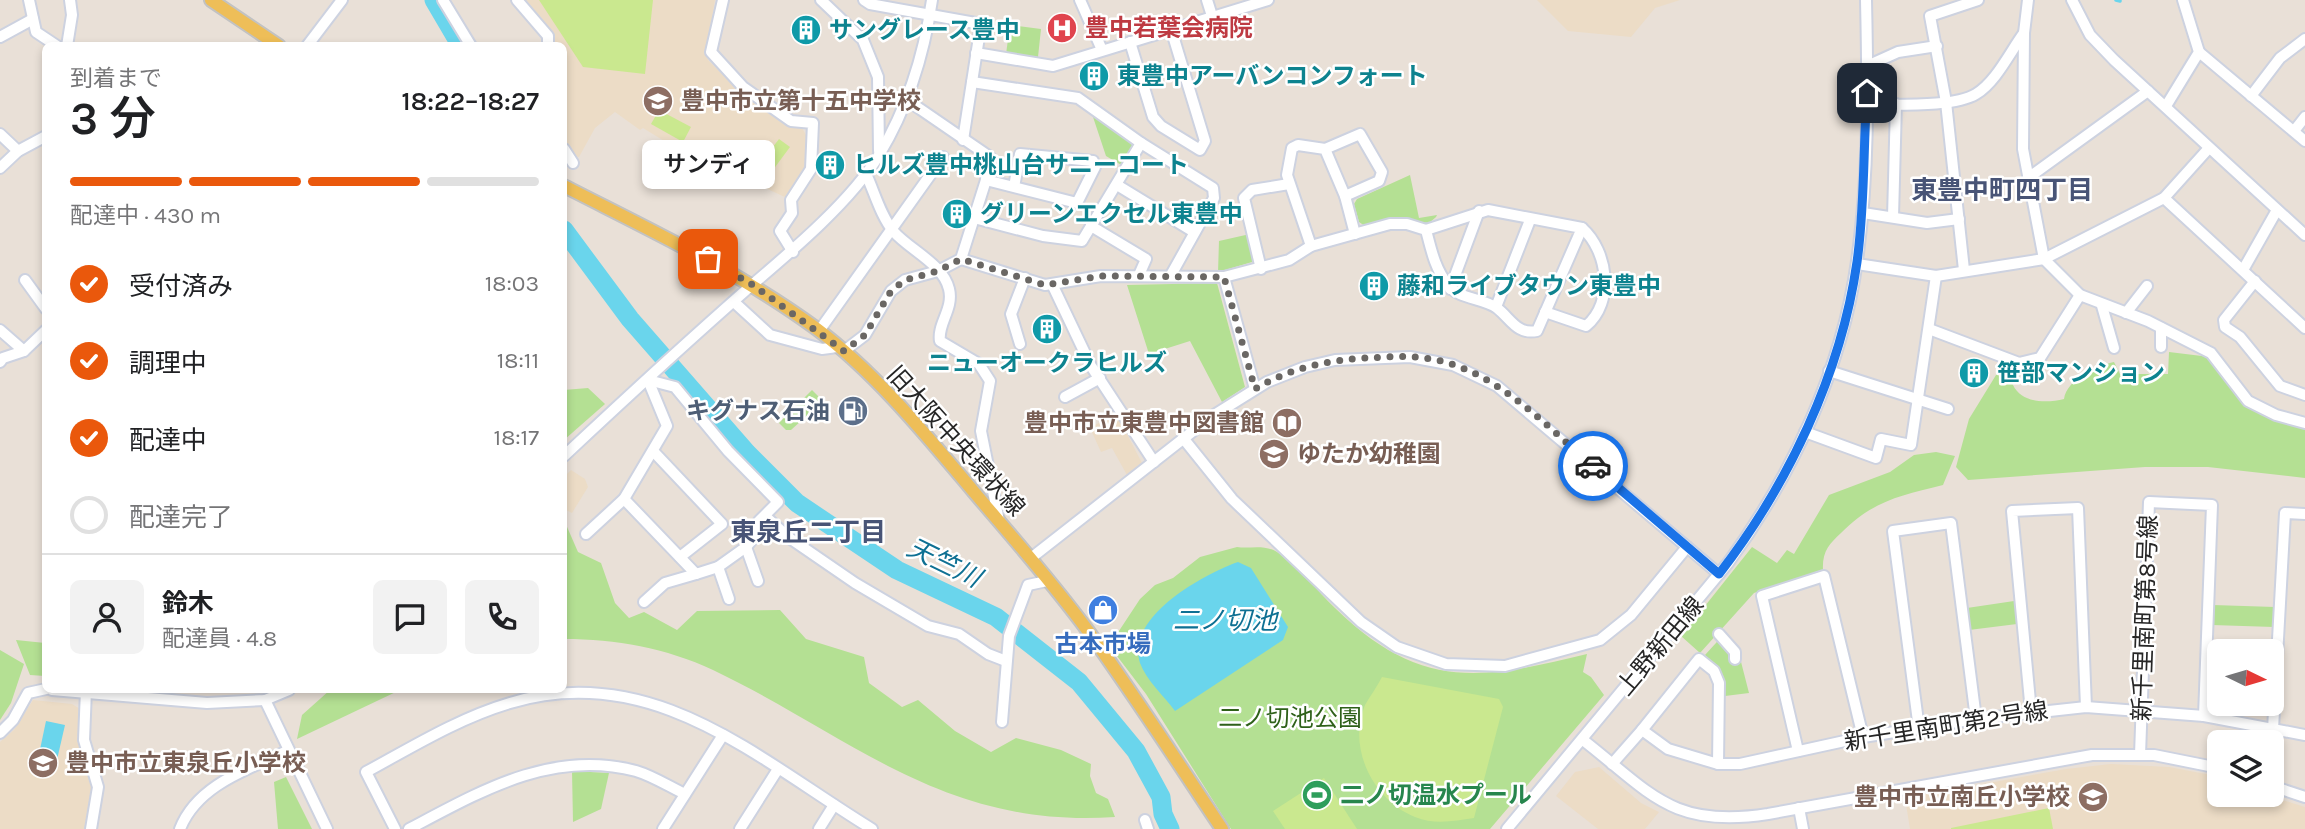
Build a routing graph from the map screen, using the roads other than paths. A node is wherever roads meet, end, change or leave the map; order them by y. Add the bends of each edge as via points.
1 (29, 0) edge
2 (70, 0) edge
3 (211, 0) edge
4 (443, 0) edge
5 (517, 0) edge
6 (723, 0) edge
7 (821, 0) edge
8 (864, 0) edge
9 (932, 0) edge
10 (1080, 0) edge
11 (1208, 0) edge
12 (1268, 0) edge
13 (1866, 0) edge
14 (1978, 0) edge
15 (2028, 0) edge
16 (2071, 0) edge
17 (2183, 0) edge
18 (339, 1) edge
19 (929, 16) junction
20 (1212, 16) junction
21 (33, 19) junction
22 (1171, 29) junction
23 (2024, 33) junction
24 (0, 37) edge
25 (2305, 39) edge
26 (51, 42) edge
27 (68, 42) edge
28 (273, 42) edge
29 (310, 42) edge
30 (469, 42) edge
31 (548, 42) edge
32 (1130, 42) junction
33 (1937, 46) junction
34 (1102, 50) junction
35 (2199, 52) junction
36 (976, 53) junction
37 (1867, 66) junction
38 (972, 82) junction
39 (2148, 91) junction
40 (2251, 96) junction
41 (907, 100) junction
42 (1946, 102) junction
43 (1896, 104) junction
44 (1866, 105) junction
45 (2166, 107) junction
46 (2305, 117) edge
47 (2294, 131) junction
48 (0, 134) edge
49 (42, 138) edge
50 (962, 140) junction
51 (2305, 141) edge
52 (1141, 143) junction
53 (2209, 148) junction
54 (1325, 149) junction
55 (18, 151) junction
56 (567, 154) edge
57 (879, 156) junction
58 (943, 157) dead end
59 (573, 163) dead end
60 (0, 168) edge
61 (866, 174) junction
62 (2028, 178) junction
63 (986, 180) junction
64 (1289, 184) junction
65 (1117, 185) junction
66 (1014, 187) junction
67 (567, 188) edge
68 (1345, 197) junction
69 (2164, 198) junction
70 (2277, 210) junction
71 (1479, 211) junction
72 (1863, 213) junction
73 (974, 218) junction
74 (1893, 218) junction
75 (1959, 219) junction
76 (1530, 220) junction
77 (1091, 226) junction
78 (1581, 228) junction
79 (893, 230) junction
80 (1426, 230) junction
81 (1194, 232) junction
82 (1355, 234) junction
83 (2305, 235) edge
84 (1311, 246) junction
85 (793, 252) junction
86 (961, 259) junction
87 (2044, 259) junction
88 (1857, 264) junction
89 (1261, 269) junction
90 (1964, 270) junction
91 (2243, 270) junction
92 (938, 271) junction
93 (1139, 275) junction
94 (1171, 275) junction
95 (1936, 276) junction
96 (1224, 277) junction
97 (1025, 278) junction
98 (25, 280) dead end
99 (2255, 281) junction
100 (1052, 284) junction
101 (753, 285) junction
102 (2147, 286) dead end
103 (1450, 289) junction
104 (2080, 295) junction
105 (734, 302) junction
106 (42, 303) edge
107 (2102, 306) junction
108 (1496, 307) junction
109 (1545, 312) junction
110 (2126, 313) junction
111 (2161, 328) junction
112 (2305, 328) edge
113 (1929, 329) junction
114 (0, 330) edge
115 (819, 331) junction
116 (42, 334) edge
117 (1015, 339) dead end
118 (2161, 347) dead end
119 (2114, 348) dead end
120 (840, 349) junction
121 (24, 351) junction
122 (0, 362) edge
123 (1829, 370) junction
124 (1100, 378) junction
125 (648, 380) junction
126 (1255, 389) junction
127 (2305, 395) edge
128 (1065, 397) dead end
129 (1916, 401) junction
130 (1948, 409) dead end
131 (2305, 422) edge
132 (1805, 432) junction
133 (1183, 438) junction
134 (653, 451) junction
135 (567, 453) edge
136 (1154, 461) junction
137 (624, 499) junction
138 (2305, 514) edge
139 (766, 517) junction
140 (999, 521) junction
141 (586, 534) dead end
142 (1687, 547) junction
143 (746, 548) junction
144 (680, 557) junction
145 (1031, 558) junction
146 (718, 567) junction
147 (696, 574) junction
148 (1719, 574) junction
149 (758, 581) dead end
150 (1047, 581) junction
151 (729, 599) dead end
152 (644, 602) dead end
153 (1719, 634) dead end
154 (1735, 659) dead end
155 (1006, 661) junction
156 (42, 690) edge
157 (86, 693) edge
158 (106, 693) edge
159 (282, 693) edge
160 (265, 700) junction
161 (2086, 708) junction
162 (2141, 711) junction
163 (2031, 712) junction
164 (2204, 716) junction
165 (1976, 719) junction
166 (1002, 722) dead end
167 (1919, 729) junction
168 (2273, 729) junction
169 (1642, 730) junction
170 (0, 733) edge
171 (723, 735) junction
172 (2305, 735) edge
173 (1863, 737) junction
174 (1583, 740) junction
175 (288, 751) junction
176 (1798, 751) junction
177 (2140, 755) junction
178 (1612, 764) junction
179 (1718, 764) junction
180 (2207, 765) edge
181 (778, 769) junction
182 (2284, 790) edge
183 (685, 794) junction
184 (2305, 797) edge
185 (834, 806) junction
186 (1799, 808) junction
187 (1219, 828) edge
188 (90, 829) edge
189 (180, 829) edge
190 (327, 829) edge
191 (395, 829) edge
192 (409, 829) edge
193 (663, 829) edge
194 (740, 829) edge
195 (819, 829) edge
196 (872, 829) edge
197 (1507, 829) edge
198 (1803, 829) edge

1 - 21 street
2 - 27 street
3 - 28 main road
4 - 30 street
5 - 31 street via 548,36
6 - 85 street via 711,52 752,94 791,121 813,123 811,169 791,200 792,214 780,231
7 - 57 street via 863,40 878,77
8 - 19 street
9 - 19 street
10 - 34 street
11 - 20 street
12 - 20 street
13 - 37 street, 上野新田線
14 - 33 street via 1930,16
15 - 23 street
16 - 39 street via 2090,35
17 - 35 street
18 - 29 street
19 - 36 street via 981,24
19 - 41 street via 922,59
20 - 22 street
21 - 24 street
21 - 26 street via 36,32
22 - 32 street
22 - 32 street via 1205,141 1200,150 1153,117
23 - 42 street via 1975,95
23 - 62 street via 2023,149
25 - 40 street via 2280,58
32 - 34 street
33 - 37 street via 1898,52
33 - 42 street
34 - 36 street via 1053,66
35 - 40 street
35 - 45 street
36 - 38 street
37 - 44 street, 上野新田線
38 - 50 street
38 - 52 street via 1078,98
39 - 45 street
39 - 62 street
40 - 47 street
41 - 50 street
41 - 57 street
42 - 43 street
42 - 75 street
43 - 44 street
43 - 74 street
44 - 72 street, 上野新田線
45 - 53 street
46 - 47 street
47 - 51 street
48 - 55 street
49 - 55 street
50 - 63 street via 990,157
52 - 65 street
52 - 81 street via 1213,188 1214,198
53 - 69 street
53 - 70 street
54 - 64 street via 1292,148
54 - 68 street
54 - 68 street via 1360,134 1382,172 1379,181
55 - 60 street
56 - 59 street
57 - 61 street
58 - 79 street
61 - 79 street
61 - 85 street
62 - 87 street
63 - 66 street
63 - 73 street
64 - 84 street
64 - 89 street via 1252,190 1244,198
65 - 77 street
65 - 81 street
66 - 66 street via 1077,203 1095,167 1093,162 1020,154
67 - 101 main road, 旧大阪中央環状線
68 - 82 street
69 - 87 street
69 - 91 street
70 - 83 street
70 - 91 street
71 - 76 street
71 - 80 street
71 - 103 street
72 - 74 street
72 - 88 street, 上野新田線
73 - 77 street via 1082,241
73 - 86 street
74 - 75 street via 1927,223
75 - 90 street
76 - 78 street
76 - 108 street
77 - 93 street via 1146,259
78 - 109 street
78 - 109 street via 1594,239 1606,287 1597,317 1586,326
79 - 92 street
79 - 115 street
80 - 82 street via 1390,224
80 - 103 street via 1438,272
81 - 94 street
82 - 84 street
84 - 89 street via 1289,260
85 - 101 street
86 - 92 street
86 - 97 street
87 - 90 street
87 - 104 street
88 - 95 street
88 - 123 street, 上野新田線
89 - 96 street
90 - 95 street
91 - 99 street
92 - 120 street via 905,280 891,291 865,335
92 - 140 street via 949,287 950,302 940,341 979,364 990,381 982,431
93 - 94 street
93 - 100 street
94 - 96 street
95 - 113 street
96 - 126 street
97 - 100 street
97 - 117 street via 1011,314
98 - 106 street
99 - 112 street
99 - 127 street via 2224,320 2225,327 2280,386
100 - 124 street
101 - 105 street
101 - 115 main road, 旧大阪中央環状線
102 - 110 street
103 - 108 street
104 - 107 street
104 - 113 street via 2040,358 2019,363
105 - 120 street via 769,335
105 - 125 street
107 - 110 street
107 - 119 street
108 - 109 street via 1514,326 1530,333 1537,331
110 - 111 street
111 - 118 street
111 - 131 street via 2211,353 2248,401
113 - 129 street
114 - 121 street
115 - 120 main road, 旧大阪中央環状線
116 - 121 street
120 - 140 main road, 旧大阪中央環状線 via 916,423
121 - 122 street
123 - 129 street
123 - 132 street, 上野新田線
124 - 128 street
124 - 136 street
125 - 134 street via 667,426
125 - 135 street
125 - 139 street via 675,387 778,502
126 - 133 street
126 - 142 street via 1295,370 1346,359 1418,357 1462,368 1502,389
129 - 130 street
129 - 132 street via 1911,445 1881,439 1876,457
132 - 148 street, 上野新田線 via 1754,526
133 - 136 street
133 - 142 street via 1232,499 1361,622 1397,647 1446,664 1505,666 1600,640 1631,615
134 - 137 street
134 - 144 street via 722,524
136 - 145 street
137 - 141 street
137 - 144 street
138 - 168 street via 2285,513
139 - 143 street via 759,521
139 - 155 street via 855,583 928,626 959,634
140 - 145 main road, 旧大阪中央環状線
142 - 148 street
143 - 146 street
143 - 149 street
144 - 147 street
145 - 150 main road, 旧大阪中央環状線
146 - 147 street
146 - 151 street
147 - 152 street via 665,583
148 - 174 street, 上野新田線
150 - 155 street via 1028,585 1009,636
150 - 187 main road, 旧大阪中央環状線 via 1139,703
153 - 154 street via 1735,652
155 - 166 street
156 - 170 street via 27,693 13,720
157 - 188 street via 84,740 98,787
158 - 160 street via 207,703
159 - 160 street
160 - 175 street
161 - 162 street, 新千里南町第2号線
161 - 163 street, 新千里南町第2号線
161 - 163 street via 2078,508 2012,511
162 - 164 street, 新千里南町第2号線
162 - 164 street, 新千里南町第8号線 via 2149,502 2212,505
162 - 177 street, 新千里南町第8号線
163 - 165 street, 新千里南町第2号線
164 - 168 street, 新千里南町第2号線
165 - 167 street, 新千里南町第2号線
165 - 167 street via 1951,523 1894,531
167 - 173 street, 新千里南町第2号線
168 - 172 street, 新千里南町第2号線
169 - 178 street
169 - 179 street, 新千里南町第2号線 via 1668,750
169 - 179 street via 1699,659 1714,671 1719,683
171 - 181 street
171 - 183 street
171 - 191 street via 684,714 624,696 567,693 508,704 366,772
173 - 176 street, 新千里南町第2号線
173 - 176 street via 1824,576 1762,596
174 - 178 street
174 - 197 street, 上野新田線
175 - 189 street via 211,789
175 - 190 street
176 - 179 street, 新千里南町第2号線 via 1740,764
177 - 180 street
177 - 186 street via 2078,757
178 - 186 street via 1647,794 1695,814 1735,818
181 - 185 street
181 - 194 street
182 - 184 street
183 - 192 street via 638,772 569,765 491,786
183 - 193 street
185 - 195 street
185 - 196 street
186 - 198 street

